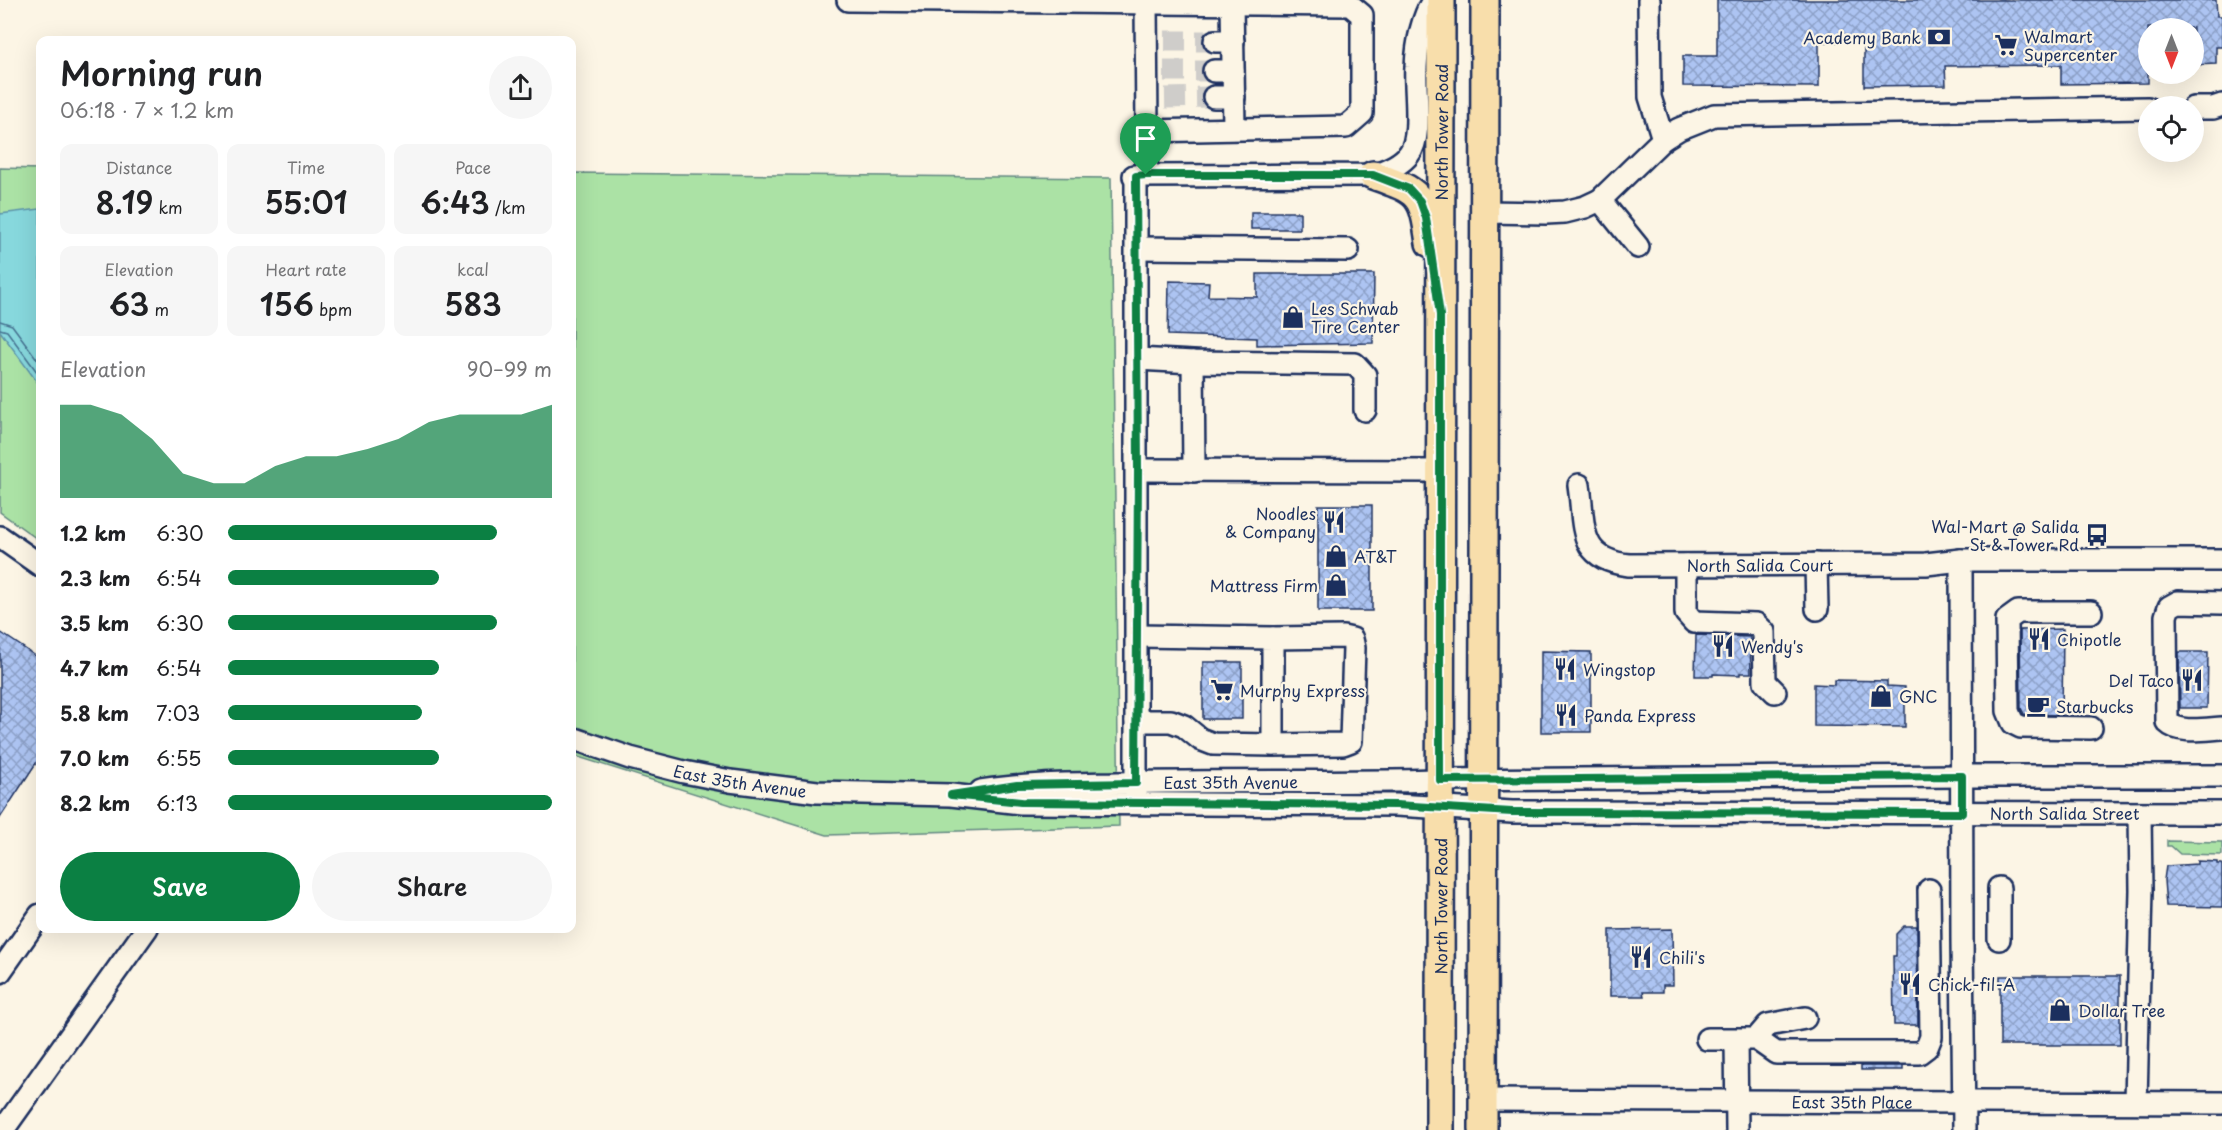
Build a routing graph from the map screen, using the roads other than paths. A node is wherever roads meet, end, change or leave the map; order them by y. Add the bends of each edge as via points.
1 (848, 0) edge
2 (1433, 0) edge
3 (1441, 0) edge
4 (1485, 0) edge
5 (1649, 0) edge
6 (1154, 1) edge
7 (1232, 3) junction
8 (2222, 105) edge
9 (2138, 108) edge
10 (2204, 108) edge
11 (1234, 128) junction
12 (1147, 131) junction
13 (1662, 139) junction
14 (1373, 175) junction
15 (1137, 176) junction
16 (1600, 200) junction
17 (1485, 212) junction
18 (1137, 248) junction
19 (1638, 248) dead end
20 (1348, 250) dead end
21 (1440, 315) junction
22 (1137, 359) junction
23 (1193, 362) junction
24 (1365, 410) dead end
25 (1138, 470) junction
26 (1194, 471) junction
27 (1441, 471) junction
28 (1579, 485) dead end
29 (0, 537) edge
30 (1962, 561) junction
31 (2222, 561) edge
32 (36, 562) edge
33 (1816, 564) junction
34 (1686, 565) junction
35 (2222, 603) edge
36 (1817, 609) dead end
37 (2091, 612) dead end
38 (1137, 636) junction
39 (1273, 638) junction
40 (1770, 685) dead end
41 (1136, 721) junction
42 (2091, 728) dead end
43 (2222, 728) edge
44 (576, 739) edge
45 (1273, 745) junction
46 (1962, 776) junction
47 (2222, 776) edge
48 (1440, 780) junction
49 (1485, 780) junction
50 (1136, 793) junction
51 (1440, 809) junction
52 (1484, 811) junction
53 (1962, 813) junction
54 (2140, 813) junction
55 (2222, 813) edge
56 (1999, 888) dead end
57 (1929, 890) dead end
58 (36, 921) edge
59 (143, 933) edge
60 (1999, 939) dead end
61 (0, 972) edge
62 (1805, 1018) dead end
63 (1707, 1039) dead end
64 (1746, 1039) junction
65 (1483, 1100) junction
66 (1737, 1100) junction
67 (1964, 1101) junction
68 (2136, 1102) junction
69 (2222, 1103) edge
70 (3, 1130) edge
71 (1440, 1130) edge
72 (1483, 1130) edge
73 (1737, 1130) edge
74 (1964, 1130) edge

1 - 6 street
2 - 14 street via 1422,19 1412,152 1403,161
3 - 21 main road, North Tower Road
4 - 17 main road
5 - 13 street via 1650,98
6 - 7 street
6 - 12 street via 1156,98
7 - 11 street via 1224,41 1224,97
7 - 11 street via 1350,5 1362,15 1362,113 1346,127
8 - 10 street
9 - 13 street via 1714,115
11 - 12 street
12 - 15 street
13 - 16 street
14 - 15 street
14 - 21 main road via 1409,189 1420,201
15 - 18 street
16 - 17 street via 1565,212
16 - 19 street
17 - 49 main road
18 - 20 street
18 - 22 street
21 - 27 main road, North Tower Road
22 - 23 street
22 - 25 street
23 - 24 street via 1355,364 1365,375
23 - 26 street
25 - 26 street
25 - 38 street
26 - 27 street
27 - 48 main road, North Tower Road
28 - 34 street, North Salida Court via 1587,541 1592,550 1617,564
29 - 32 street
30 - 31 street, North Salida Court
30 - 33 street, North Salida Court
30 - 46 street
33 - 34 street, North Salida Court
33 - 36 street
34 - 40 street via 1686,613 1694,622 1756,624 1764,632
35 - 43 street via 2178,602 2169,607 2166,616 2167,722 2182,729
37 - 42 street via 2018,612 2007,620 2008,711 2013,723 2020,727
38 - 39 street
38 - 41 street
39 - 45 street
39 - 45 street via 1343,637 1352,639 1354,648 1351,741
41 - 45 street via 1171,721 1213,744
41 - 50 street
44 - 50 street, East 35th Avenue via 641,761 740,783 817,792 951,795 1021,802
46 - 47 street
46 - 49 street
46 - 53 street
48 - 49 street, East 35th Avenue
48 - 50 street, East 35th Avenue
48 - 51 main road, North Tower Road
49 - 52 main road
50 - 51 street, East 35th Avenue
51 - 52 street, North Salida Street
51 - 71 main road, North Tower Road
52 - 53 street, North Salida Street
52 - 65 main road
53 - 54 street, North Salida Street
53 - 67 street
54 - 55 street, North Salida Street
54 - 68 street
56 - 60 street
57 - 64 street via 1931,1037 1927,1047 1919,1053 1776,1053
58 - 61 street
59 - 70 street
62 - 64 street via 1768,1025
63 - 64 street
64 - 66 street
65 - 66 street, East 35th Place
65 - 72 main road
66 - 67 street, East 35th Place
66 - 73 street
67 - 68 street, East 35th Place
67 - 74 street
68 - 69 street, East 35th Place

